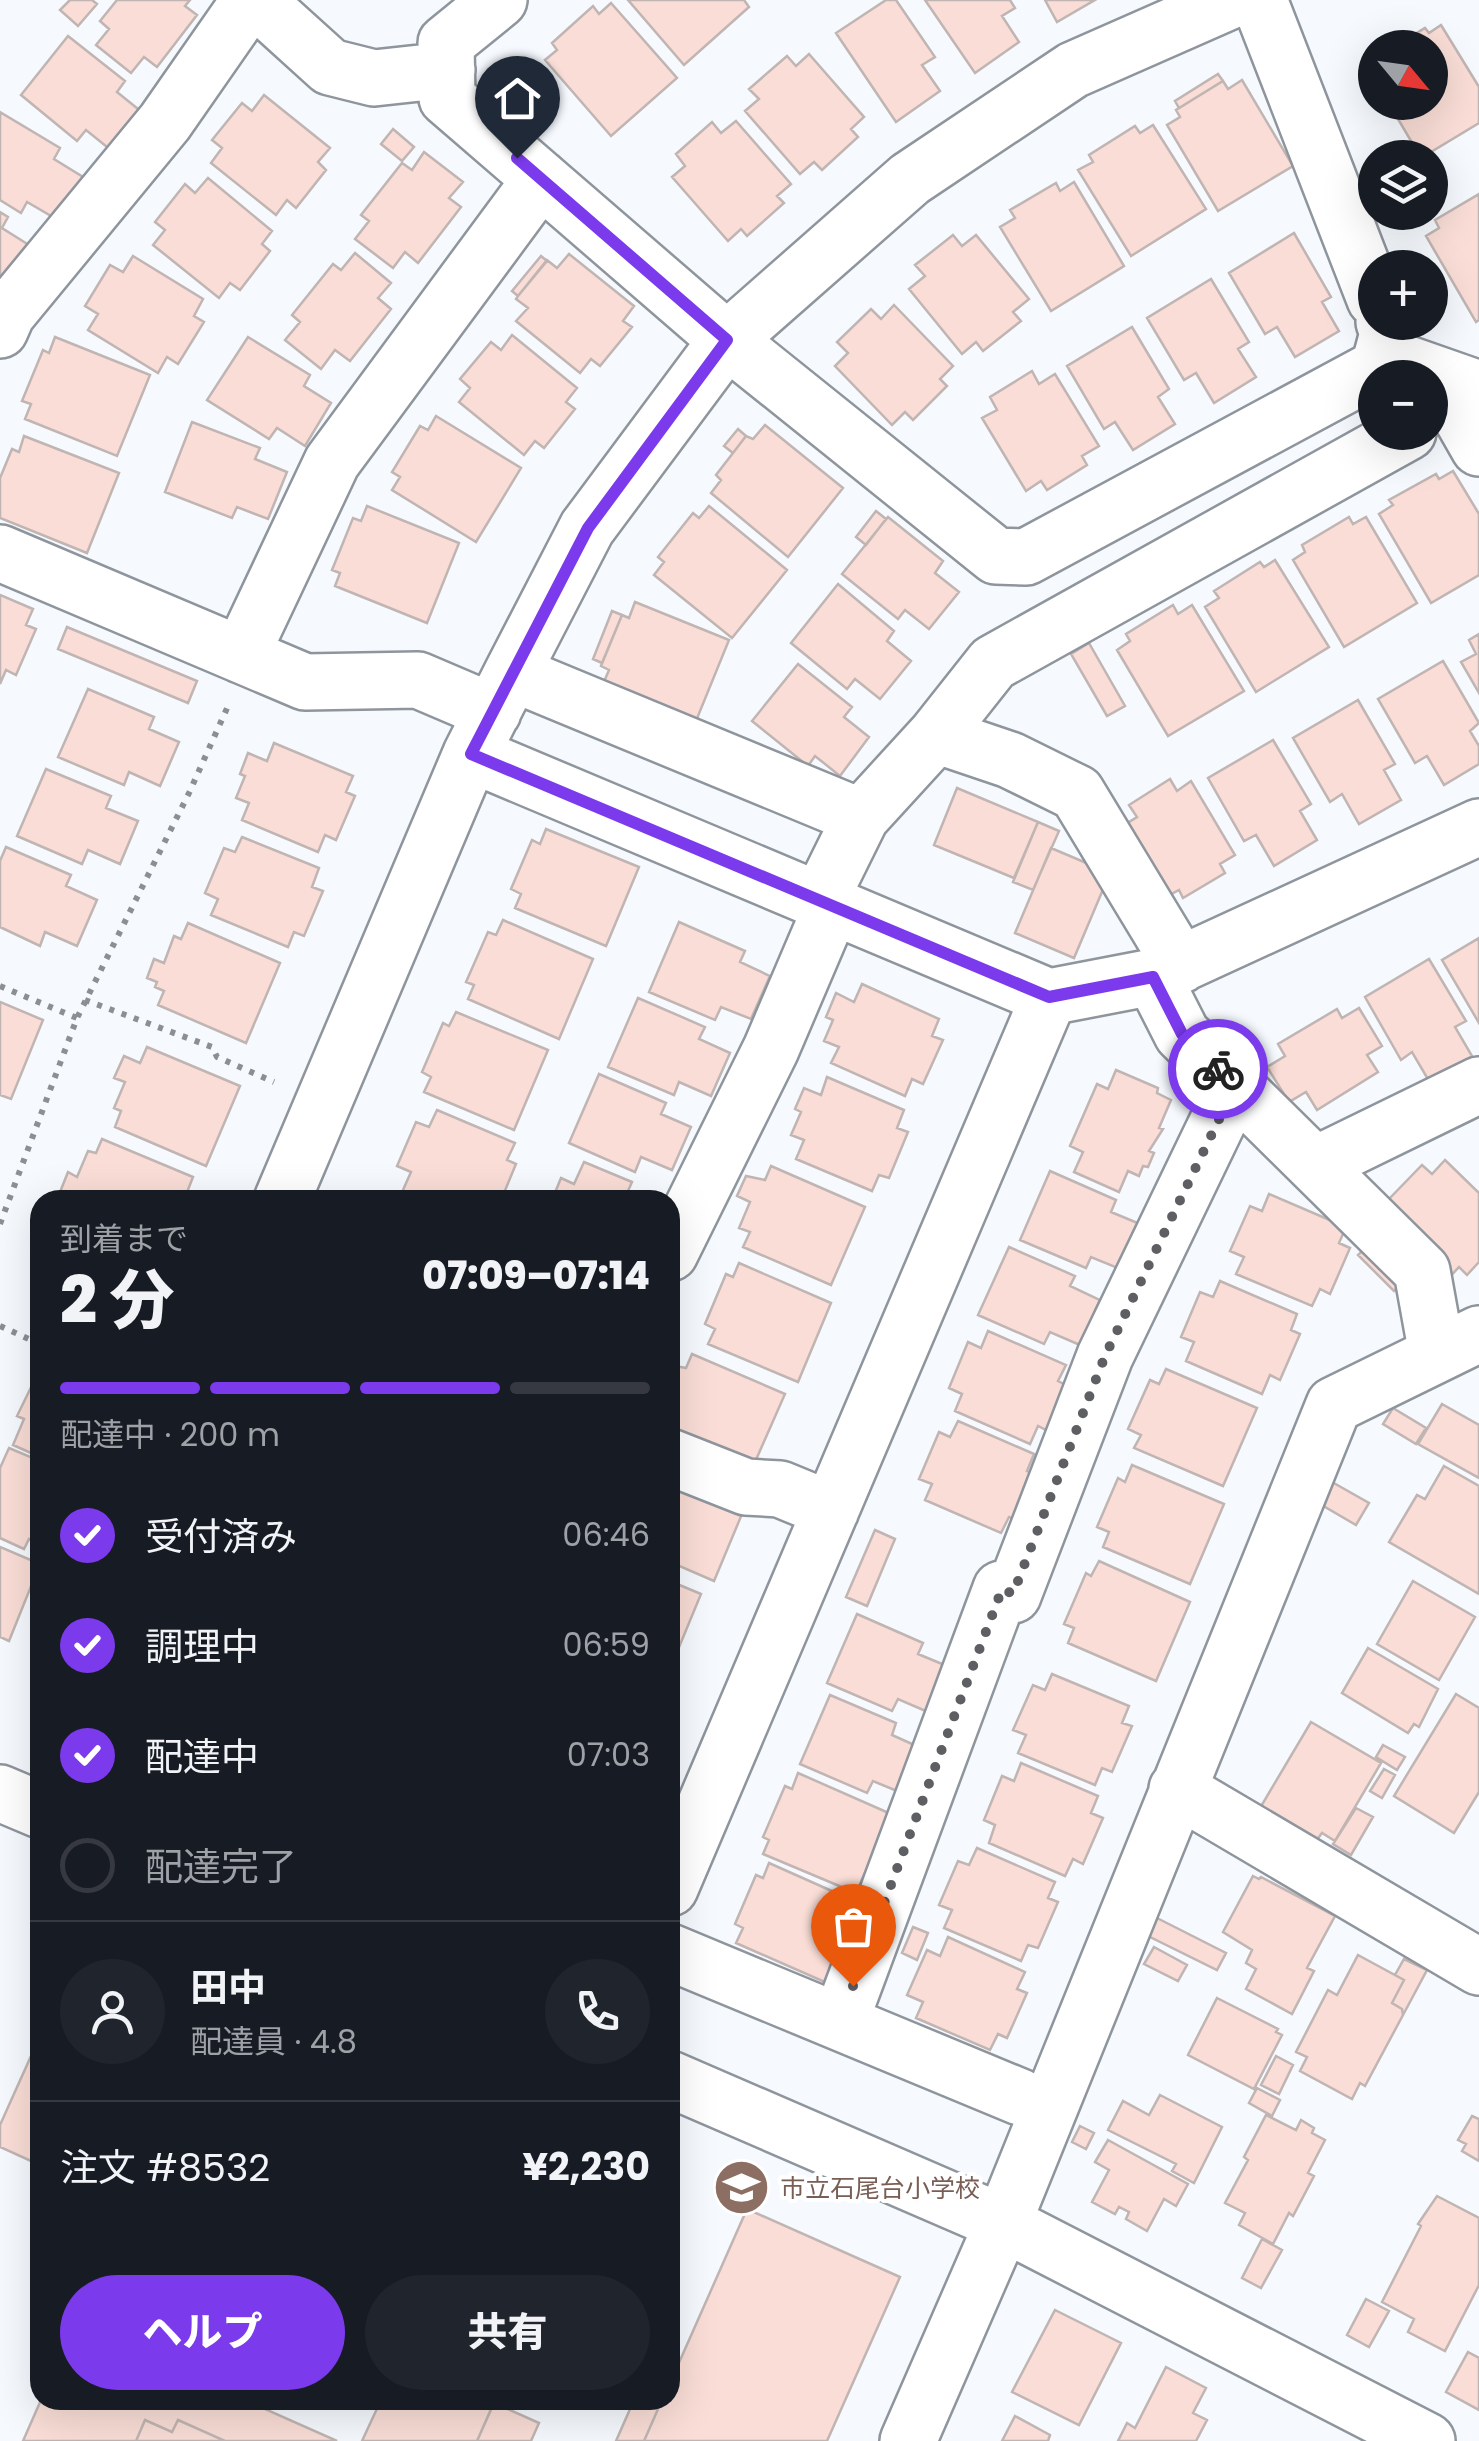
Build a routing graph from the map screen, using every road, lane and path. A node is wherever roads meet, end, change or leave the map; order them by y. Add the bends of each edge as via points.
1 (253, 0) edge
2 (498, 0) edge
3 (1232, 0) edge
4 (1258, 0) edge
5 (447, 70) junction
6 (541, 178) junction
7 (1358, 256) edge
8 (0, 330) edge
9 (727, 340) junction
10 (1383, 340) edge
11 (1384, 340) edge
12 (1464, 411) edge
13 (1376, 450) edge
14 (0, 554) edge
15 (245, 657) junction
16 (492, 713) junction
17 (936, 735) junction
18 (861, 817) junction
19 (1479, 827) edge
20 (826, 903) junction
21 (1167, 971) junction
22 (0, 986) edge
23 (1049, 997) junction
24 (85, 1000) junction
25 (77, 1018) junction
26 (1479, 1085) edge
27 (1235, 1086) junction
28 (323, 1103) junction
29 (1315, 1165) junction
30 (286, 1190) edge
31 (0, 1224) edge
32 (680, 1233) edge
33 (0, 1326) edge
34 (30, 1340) edge
35 (1458, 1344) edge
36 (680, 1461) edge
37 (831, 1510) junction
38 (1176, 1788) junction
39 (680, 1865) edge
40 (680, 1956) edge
41 (1479, 1967) edge
42 (840, 2022) junction
43 (680, 2084) edge
44 (1020, 2097) dead end
45 (1003, 2223) junction
46 (908, 2441) edge
47 (1427, 2441) edge

1 - 5 street via 330,67 374,78
1 - 8 street
2 - 5 street via 446,44
3 - 9 street via 1073,70 910,178
4 - 7 street
5 - 6 street via 447,98
6 - 9 street
6 - 15 street via 332,462
9 - 10 street via 996,556 1026,558 1379,367
9 - 16 street via 588,528
11 - 12 street
13 - 17 street via 993,664
14 - 15 street
15 - 16 street via 305,682 418,680
15 - 24 path via 189,793
16 - 18 street
16 - 20 street
16 - 28 street
17 - 18 street
17 - 21 street via 1010,760 1077,793
18 - 20 street
19 - 21 street
20 - 23 street
20 - 32 street via 770,1049
21 - 23 street
21 - 27 street via 1182,1034
22 - 25 path
23 - 37 street
24 - 25 path
24 - 28 path via 212,1047 217,1057
25 - 31 path
26 - 29 street
27 - 29 street
27 - 42 street via 1105,1356 1013,1594 1002,1589
28 - 30 street
29 - 35 street via 1422,1271
33 - 34 path
35 - 38 street via 1334,1404
36 - 37 street
37 - 39 street
38 - 41 street
38 - 45 street
40 - 42 street
42 - 44 street
43 - 45 street
45 - 46 street
45 - 47 street

